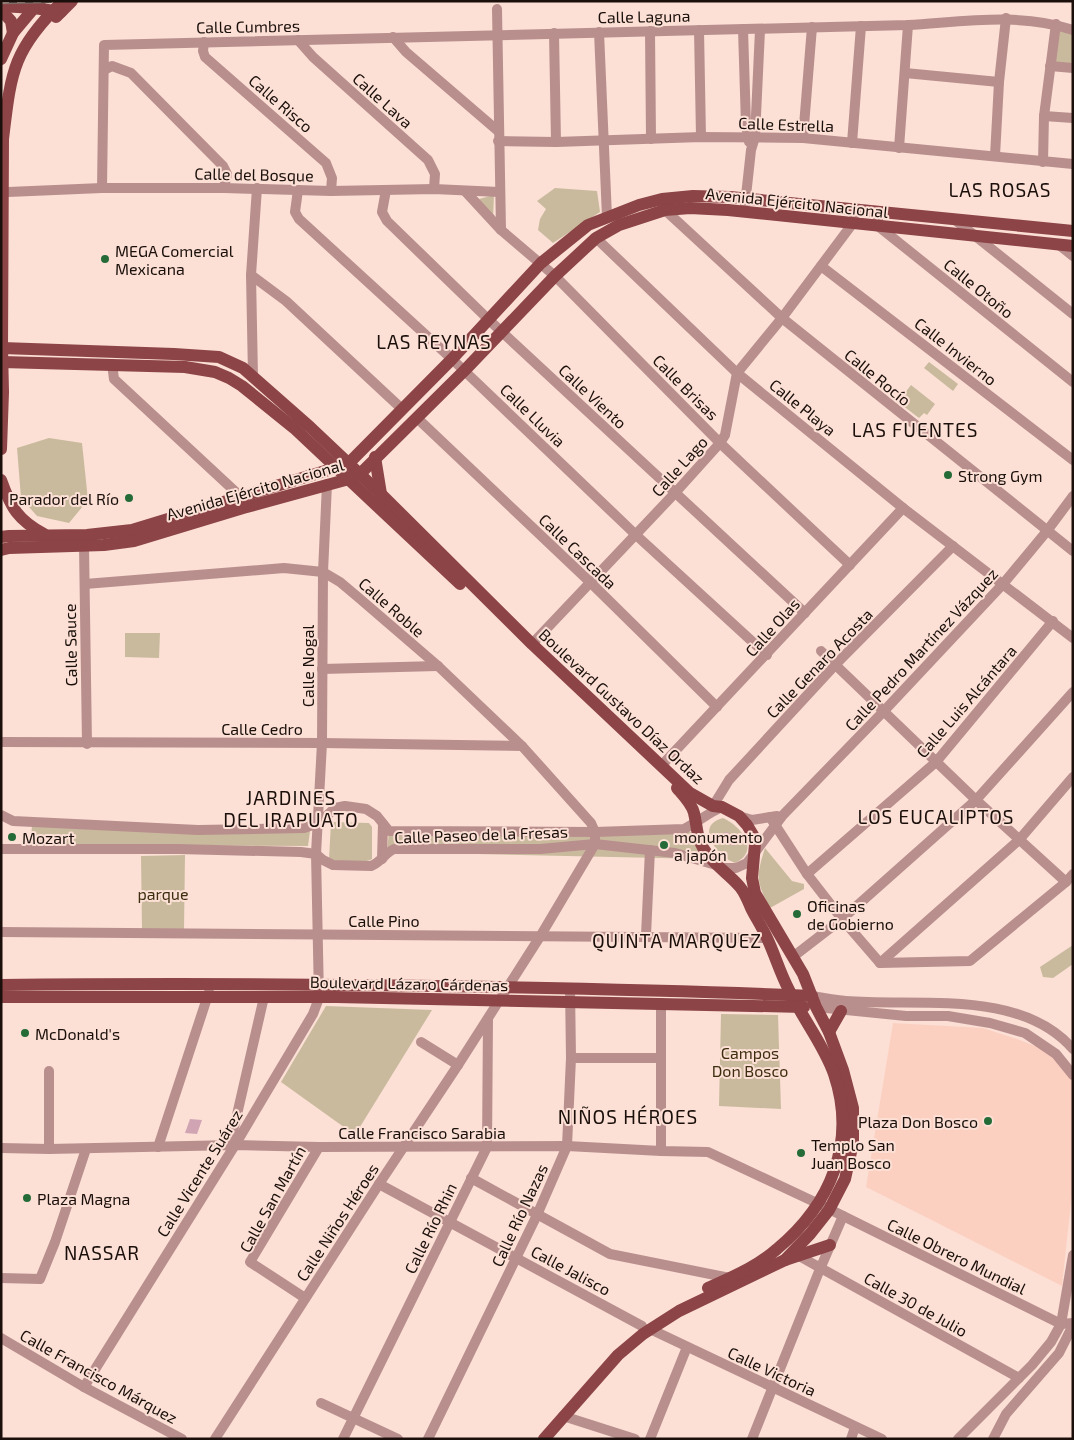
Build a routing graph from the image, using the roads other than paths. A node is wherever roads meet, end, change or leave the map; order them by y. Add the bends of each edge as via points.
1 (72, 1) edge
2 (31, 4) edge
3 (57, 4) edge
4 (1, 8) edge
5 (497, 10) dead end
6 (1006, 18) junction
7 (1056, 24) junction
8 (908, 25) junction
9 (860, 26) junction
10 (812, 28) junction
11 (16, 29) junction
12 (743, 29) junction
13 (698, 30) junction
14 (760, 30) junction
15 (1073, 30) edge
16 (650, 31) junction
17 (598, 32) junction
18 (554, 34) junction
19 (497, 35) junction
20 (394, 37) junction
21 (37, 38) junction
22 (298, 40) junction
23 (204, 42) junction
24 (1, 60) edge
25 (1050, 66) junction
26 (1073, 68) edge
27 (104, 70) junction
28 (904, 73) junction
29 (999, 82) junction
30 (1, 90) edge
31 (1044, 116) junction
32 (1073, 118) edge
33 (498, 136) junction
34 (701, 137) junction
35 (752, 137) junction
36 (803, 138) junction
37 (651, 139) junction
38 (603, 140) junction
39 (556, 142) junction
40 (852, 143) junction
41 (899, 148) junction
42 (995, 156) junction
43 (1043, 162) junction
44 (1073, 164) edge
45 (102, 188) junction
46 (224, 188) junction
47 (257, 188) junction
48 (434, 189) junction
49 (298, 190) junction
50 (386, 190) junction
51 (331, 191) junction
52 (465, 191) junction
53 (8, 192) junction
54 (499, 192) junction
55 (664, 205) junction
56 (745, 205) junction
57 (855, 209) junction
58 (878, 212) junction
59 (607, 217) junction
60 (954, 219) junction
61 (853, 223) junction
62 (878, 226) junction
63 (501, 230) junction
64 (1073, 231) edge
65 (974, 235) junction
66 (596, 238) junction
67 (1058, 244) junction
68 (1073, 246) edge
69 (1073, 256) edge
70 (541, 263) junction
71 (821, 266) junction
72 (2, 273) junction
73 (251, 275) junction
74 (555, 276) junction
75 (1073, 314) edge
76 (782, 318) junction
77 (489, 320) junction
78 (502, 332) junction
79 (2, 348) edge
80 (452, 359) junction
81 (2, 362) edge
82 (112, 364) junction
83 (464, 371) junction
84 (738, 372) junction
85 (253, 376) junction
86 (1073, 382) edge
87 (402, 409) junction
88 (417, 418) junction
89 (720, 443) junction
90 (1, 450) edge
91 (375, 457) junction
92 (1073, 460) edge
93 (342, 466) junction
94 (354, 477) junction
95 (1, 480) edge
96 (327, 484) junction
97 (676, 493) junction
98 (381, 494) junction
99 (240, 496) junction
100 (1073, 496) edge
101 (903, 508) junction
102 (1047, 531) junction
103 (47, 535) junction
104 (636, 535) junction
105 (1, 537) edge
106 (84, 546) junction
107 (953, 546) junction
108 (1, 550) edge
109 (1073, 551) edge
110 (850, 565) junction
111 (322, 572) junction
112 (590, 582) junction
113 (85, 584) junction
114 (1003, 584) junction
115 (805, 613) junction
116 (1053, 622) junction
117 (1073, 638) edge
118 (532, 644) junction
119 (821, 651) dead end
120 (767, 655) junction
121 (835, 665) junction
122 (438, 666) junction
123 (322, 669) junction
124 (1073, 692) edge
125 (717, 707) junction
126 (883, 712) junction
127 (1, 742) edge
128 (322, 743) junction
129 (87, 744) junction
130 (522, 746) junction
131 (936, 762) junction
132 (662, 766) junction
133 (1073, 777) edge
134 (976, 800) junction
135 (717, 807) junction
136 (1, 815) edge
137 (739, 816) junction
138 (773, 821) junction
139 (319, 823) junction
140 (383, 824) junction
141 (695, 824) junction
142 (595, 832) junction
143 (1019, 840) junction
144 (595, 844) junction
145 (1, 849) edge
146 (650, 850) junction
147 (316, 854) junction
148 (753, 854) junction
149 (382, 859) junction
150 (716, 865) junction
151 (807, 874) junction
152 (1069, 878) edge
153 (842, 919) junction
154 (1, 932) edge
155 (317, 935) junction
156 (541, 936) junction
157 (646, 936) junction
158 (767, 938) junction
159 (794, 956) junction
160 (880, 963) junction
161 (210, 984) junction
162 (318, 984) junction
163 (1, 985) edge
164 (507, 987) junction
165 (570, 988) junction
166 (791, 995) junction
167 (1, 997) edge
168 (209, 997) junction
169 (264, 997) junction
170 (319, 998) junction
171 (498, 1001) junction
172 (814, 1001) junction
173 (570, 1002) junction
174 (661, 1003) junction
175 (798, 1007) junction
176 (841, 1011) junction
177 (488, 1018) junction
178 (829, 1032) junction
179 (421, 1042) dead end
180 (1073, 1049) edge
181 (571, 1058) junction
182 (661, 1058) junction
183 (458, 1065) junction
184 (49, 1071) dead end
185 (1073, 1075) edge
186 (233, 1145) junction
187 (405, 1146) junction
188 (567, 1146) junction
189 (158, 1147) junction
190 (319, 1147) junction
191 (487, 1147) junction
192 (1, 1148) edge
193 (86, 1148) junction
194 (49, 1149) junction
195 (661, 1152) junction
196 (471, 1178) junction
197 (379, 1184) junction
198 (824, 1207) junction
199 (537, 1215) junction
200 (843, 1216) junction
201 (449, 1220) junction
202 (830, 1245) junction
203 (1073, 1255) edge
204 (799, 1256) junction
205 (516, 1257) junction
206 (785, 1260) junction
207 (820, 1269) junction
208 (1072, 1275) edge
209 (1, 1278) edge
210 (730, 1278) junction
211 (305, 1298) junction
212 (1061, 1324) junction
213 (1073, 1324) edge
214 (646, 1328) junction
215 (1, 1338) edge
216 (687, 1347) junction
217 (1019, 1378) junction
218 (84, 1387) junction
219 (772, 1387) junction
220 (321, 1402) dead end
221 (563, 1416) junction
222 (353, 1418) junction
223 (855, 1427) junction
224 (182, 1439) edge
225 (215, 1439) edge
226 (343, 1439) edge
227 (398, 1439) edge
228 (428, 1439) edge
229 (534, 1439) edge
230 (544, 1439) edge
231 (635, 1439) edge
232 (650, 1439) edge
233 (752, 1439) edge
234 (851, 1439) edge
235 (882, 1439) edge
236 (958, 1439) edge
237 (993, 1439) edge

1 - 3 main road
2 - 3 main road
2 - 4 main road
2 - 11 main road
3 - 21 main road
3 - 30 main road via 32,20 21,36 7,65
3 - 72 main road, bridge via 20,54 9,90 3,140
4 - 11 main road
5 - 19 street
6 - 7 street, Calle Laguna
6 - 8 street, Calle Laguna
6 - 29 street
7 - 15 street, Calle Laguna
7 - 25 street
8 - 9 street, Calle Laguna
8 - 28 street
9 - 10 street, Calle Laguna
9 - 40 street
10 - 14 street, Calle Laguna
10 - 36 street
11 - 21 main road via 32,29
11 - 24 main road
12 - 13 street, Calle Laguna
12 - 14 street, Calle Laguna
12 - 35 street
13 - 16 street, Calle Laguna
13 - 34 street
14 - 35 street
16 - 17 street, Calle Laguna
16 - 37 street
17 - 18 street, Calle Laguna
17 - 38 street
18 - 19 street, Calle Laguna
18 - 39 street
19 - 20 street, Calle Laguna
19 - 33 street
20 - 22 street, Calle Cumbres
20 - 33 street via 406,52
21 - 53 main road via 17,75 12,94
22 - 23 street, Calle Cumbres
22 - 48 street, Calle Lava via 428,160 435,174
23 - 27 street, Calle Cumbres via 104,45
23 - 51 street, Calle Risco via 205,57 326,163 332,178
25 - 26 street
25 - 31 street
27 - 45 street
27 - 46 street via 112,66 131,73 223,166 227,174
28 - 29 street
28 - 41 street
29 - 42 street
31 - 32 street
31 - 43 street
33 - 39 street, Calle Estrella
33 - 54 street
34 - 35 street, Calle Estrella
34 - 37 street, Calle Estrella
35 - 36 street, Calle Estrella
35 - 56 street
36 - 40 street, Calle Estrella
37 - 38 street, Calle Estrella
38 - 39 street, Calle Estrella
38 - 59 street
40 - 41 street, Calle Estrella
41 - 42 street, Calle Estrella
42 - 43 street, Calle Estrella
43 - 44 street, Calle Estrella
45 - 46 street, Calle del Bosque
45 - 53 street, Calle del Bosque
46 - 47 street, Calle del Bosque
47 - 49 street, Calle del Bosque
47 - 73 street
48 - 50 street, Calle del Bosque
48 - 52 street, Calle del Bosque
49 - 51 street, Calle del Bosque
49 - 80 street, Calle Lluvia via 295,212 298,219
50 - 51 street, Calle del Bosque
50 - 77 street, Calle Viento via 382,212 387,221
52 - 54 street, Calle del Bosque
52 - 63 street, Calle Brisas
53 - 72 main road
54 - 63 street
55 - 56 main road, Avenida Ejército Nacional via 690,208
55 - 59 main road, Avenida Ejército Nacional via 639,205
55 - 66 main road, Avenida Ejército Nacional
55 - 76 street, Calle Rocío
56 - 57 main road, Avenida Ejército Nacional
56 - 61 main road, Avenida Ejército Nacional
57 - 58 main road, Avenida Ejército Nacional
57 - 61 street, Calle Lago
58 - 60 main road, Avenida Ejército Nacional
58 - 62 street
59 - 70 main road, Avenida Ejército Nacional via 588,225
60 - 64 main road, Avenida Ejército Nacional
60 - 65 street
61 - 62 main road, Avenida Ejército Nacional
61 - 71 street, Calle Lago
62 - 65 main road, Avenida Ejército Nacional
62 - 86 street, Calle Otoño
63 - 70 street, Calle Brisas
65 - 67 main road, Avenida Ejército Nacional
65 - 75 street
66 - 74 main road, Avenida Ejército Nacional
66 - 84 street, Calle Playa
67 - 68 main road, Avenida Ejército Nacional
67 - 69 street
70 - 74 street, Calle Brisas
70 - 77 main road, Avenida Ejército Nacional
71 - 76 street, Calle Lago
71 - 92 street, Calle Invierno
72 - 79 main road
73 - 85 street
73 - 87 street via 286,301
74 - 78 main road, Avenida Ejército Nacional
74 - 89 street, Calle Brisas
76 - 84 street, Calle Lago
76 - 102 street, Calle Rocío
77 - 78 street, Calle Viento
77 - 80 main road, Avenida Ejército Nacional
78 - 83 main road, Avenida Ejército Nacional
78 - 97 street, Calle Viento
79 - 81 main road
79 - 85 main road, Boulevard Gustavo Díaz Ordaz via 219,357
80 - 83 street, Calle Lluvia
80 - 87 main road, Avenida Ejército Nacional
81 - 82 main road, Boulevard Gustavo Díaz Ordaz
81 - 90 main road
82 - 93 main road, Boulevard Gustavo Díaz Ordaz via 185,366 229,378
82 - 99 street via 114,379
83 - 88 main road, Avenida Ejército Nacional
83 - 104 street, Calle Lluvia
84 - 89 street, Calle Lago via 725,435
84 - 101 street, Calle Playa
85 - 93 main road, Boulevard Gustavo Díaz Ordaz via 310,427
87 - 93 main road, Avenida Ejército Nacional
88 - 91 main road, Avenida Ejército Nacional
88 - 112 street, Calle Cascada
89 - 97 street, Calle Lago
89 - 110 street, Calle Brisas
91 - 94 main road, Avenida Ejército Nacional
91 - 98 main road
93 - 94 main road, Boulevard Gustavo Díaz Ordaz
93 - 99 main road, Avenida Ejército Nacional
94 - 96 main road, Avenida Ejército Nacional
94 - 98 main road, Boulevard Gustavo Díaz Ordaz
94 - 141 main road, Boulevard Gustavo Díaz Ordaz via 683,795 694,811
95 - 103 main road via 8,502 28,526
96 - 106 main road, Avenida Ejército Nacional via 134,541
96 - 111 street, Calle Nogal
97 - 104 street, Calle Lago
97 - 115 street, Calle Viento
98 - 118 main road, Boulevard Gustavo Díaz Ordaz
99 - 103 main road, Avenida Ejército Nacional via 132,530
100 - 102 street, Calle Pedro Martínez Vázquez
101 - 107 street, Calle Playa
101 - 110 street, Calle Olas
102 - 109 street, Calle Rocío
102 - 114 street, Calle Pedro Martínez Vázquez
103 - 105 main road, Avenida Ejército Nacional
104 - 112 street, Calle Lago
104 - 120 street, Calle Lluvia
106 - 108 main road, Avenida Ejército Nacional
106 - 113 street, Calle Sauce
107 - 114 street, Calle Playa
107 - 121 street, Calle Genaro Acosta
110 - 115 street, Calle Olas
111 - 113 street, Calle Roble via 284,568
111 - 122 street, Calle Roble via 346,587
111 - 123 street, Calle Nogal
112 - 118 street, Calle Lago
112 - 125 street, Calle Cascada
113 - 129 street, Calle Sauce
114 - 116 street, Calle Playa
114 - 126 street, Calle Pedro Martínez Vázquez
115 - 120 street, Calle Olas
116 - 117 street, Calle Playa
116 - 131 street, Calle Luis Alcántara
118 - 132 main road, Boulevard Gustavo Díaz Ordaz
119 - 121 street
120 - 125 street, Calle Olas
121 - 126 street
121 - 135 street, Calle Genaro Acosta via 729,780
122 - 123 street
122 - 130 street, Calle Roble
123 - 128 street, Calle Nogal
124 - 134 street
125 - 132 street, Calle Olas
126 - 131 street
126 - 138 street, Calle Pedro Martínez Vázquez via 783,815
127 - 129 street, Calle Cedro
128 - 129 street, Calle Cedro
128 - 130 street, Calle Cedro
128 - 139 street, Calle Nogal
130 - 142 street, Calle Roble via 591,823
131 - 134 street
131 - 151 street, Calle Luis Alcántara
132 - 135 main road, Boulevard Gustavo Díaz Ordaz via 690,792
133 - 143 street
134 - 143 street
134 - 153 street
135 - 137 main road, Boulevard Gustavo Díaz Ordaz
135 - 141 street, Calle Paseo de la Fresas
136 - 139 street, Calle Paseo de la Fresas via 13,821 198,830 304,828
137 - 138 street
137 - 148 main road, Boulevard Gustavo Díaz Ordaz via 753,835
138 - 148 street, Calle Pedro Martínez Vázquez
138 - 151 street
139 - 140 street, Calle Paseo de la Fresas via 335,808 345,806 366,809
139 - 147 street, Calle Nogal
140 - 142 street, Calle Paseo de la Fresas via 389,830
140 - 149 street
141 - 142 street, Calle Paseo de la Fresas via 675,830
141 - 150 main road, Boulevard Gustavo Díaz Ordaz via 701,845
142 - 144 street
143 - 152 street
143 - 160 street
144 - 146 street, Calle Paseo de la Fresas
144 - 149 street, Calle Paseo de la Fresas via 540,849 394,849
144 - 156 street, Calle Niños Héroes
145 - 147 street, Calle Paseo de la Fresas via 188,849
146 - 150 street, Calle Paseo de la Fresas via 676,853
146 - 157 street
147 - 149 street, Calle Paseo de la Fresas via 332,865 371,866
147 - 155 street, Calle Nogal
148 - 150 street, Calle Paseo de la Fresas via 747,863 736,868
148 - 159 main road, Boulevard Gustavo Díaz Ordaz via 754,893
150 - 158 main road, Boulevard Gustavo Díaz Ordaz via 741,888
151 - 153 street
152 - 160 street via 970,961
153 - 159 street
153 - 160 street
154 - 155 street, Calle Pino
155 - 156 street, Calle Pino
155 - 162 street, Calle Nogal
156 - 157 street, Calle Pino
156 - 164 street, Calle Niños Héroes
157 - 158 street, Calle Pino
158 - 166 main road, Boulevard Gustavo Díaz Ordaz
159 - 172 main road, Boulevard Gustavo Díaz Ordaz
161 - 162 main road, Boulevard Lázaro Cárdenas
161 - 163 main road, Boulevard Lázaro Cárdenas
161 - 168 street
162 - 164 main road, Boulevard Lázaro Cárdenas
162 - 170 street, Calle Nogal
164 - 165 main road, Boulevard Lázaro Cárdenas
164 - 171 street, Calle Niños Héroes
165 - 166 main road, Boulevard Lázaro Cárdenas
165 - 173 street, Calle Río Nazas
166 - 172 main road, Boulevard Lázaro Cárdenas
166 - 175 main road, Boulevard Gustavo Díaz Ordaz
167 - 168 main road, Boulevard Lázaro Cárdenas
168 - 169 main road, Boulevard Lázaro Cárdenas
168 - 189 street
169 - 170 main road, Boulevard Lázaro Cárdenas
169 - 186 street
170 - 171 main road, Boulevard Lázaro Cárdenas
170 - 186 street, Calle Vicente Suárez via 313,1014
171 - 173 main road, Boulevard Lázaro Cárdenas
171 - 177 street, Calle Niños Héroes
172 - 175 main road, Boulevard Lázaro Cárdenas
172 - 176 street
172 - 178 main road, Boulevard Gustavo Díaz Ordaz
172 - 180 street via 950,1003 994,1007 1032,1019
173 - 174 main road, Boulevard Lázaro Cárdenas
173 - 181 street, Calle Río Nazas
174 - 175 main road, Boulevard Lázaro Cárdenas
174 - 182 street
175 - 198 main road, Boulevard Gustavo Díaz Ordaz via 834,1073 842,1109 842,1142
176 - 178 main road
176 - 185 street via 948,1016 1009,1028 1025,1033 1056,1054
177 - 183 street, Calle Niños Héroes
177 - 191 street, Calle Río Rhin
178 - 198 main road, Boulevard Gustavo Díaz Ordaz via 853,1108 853,1143 845,1179
179 - 183 street
181 - 182 street
181 - 188 street, Calle Río Nazas
182 - 195 street
183 - 187 street, Calle Niños Héroes
184 - 194 street
186 - 189 street, Calle Francisco Sarabia
186 - 190 street, Calle Francisco Sarabia
186 - 218 street, Calle Vicente Suárez
187 - 190 street, Calle Francisco Sarabia
187 - 191 street, Calle Francisco Sarabia
187 - 197 street, Calle Niños Héroes
188 - 191 street, Calle Francisco Sarabia
188 - 195 street, Calle Francisco Sarabia
188 - 199 street, Calle Río Nazas
189 - 193 street, Calle Francisco Sarabia
190 - 211 street, Calle San Martín via 250,1262
191 - 196 street, Calle Río Rhin
192 - 194 street, Calle Francisco Sarabia
193 - 194 street, Calle Francisco Sarabia
193 - 209 street via 40,1279
195 - 198 street, Calle Francisco Sarabia via 708,1152
196 - 199 street
196 - 201 street, Calle Río Rhin
197 - 201 street, Calle Jalisco
197 - 211 street, Calle Niños Héroes
198 - 200 street, Calle Obrero Mundial
198 - 206 main road, Boulevard Gustavo Díaz Ordaz via 810,1234
198 - 210 main road, Boulevard Gustavo Díaz Ordaz via 776,1250
199 - 205 street, Calle Río Nazas
199 - 210 street via 610,1254
200 - 202 street
200 - 212 street, Calle Obrero Mundial
201 - 205 street, Calle Jalisco
201 - 222 street, Calle Río Rhin
202 - 204 main road
202 - 207 street
203 - 208 street
204 - 206 main road
204 - 207 street, Calle 30 de Julio
205 - 214 street, Calle Jalisco
205 - 228 street, Calle Río Nazas
206 - 214 main road, Boulevard Gustavo Díaz Ordaz
207 - 217 street, Calle 30 de Julio
207 - 219 street
208 - 212 street
210 - 214 main road, Boulevard Gustavo Díaz Ordaz via 674,1306
211 - 225 street, Calle Niños Héroes
212 - 213 street
212 - 217 street via 1043,1353
213 - 237 street via 1059,1353 1006,1414
214 - 216 street, Calle Victoria
214 - 221 main road, Boulevard Gustavo Díaz Ordaz
214 - 229 main road, Boulevard Gustavo Díaz Ordaz via 609,1356
215 - 218 street, Calle Francisco Márquez
216 - 219 street, Calle Victoria
216 - 232 street
217 - 236 street
218 - 224 street, Calle Francisco Márquez
219 - 223 street, Calle Victoria
219 - 233 street
220 - 222 street
221 - 230 main road, Boulevard Gustavo Díaz Ordaz
221 - 231 street
222 - 226 street, Calle Río Rhin
222 - 227 street
223 - 234 street
223 - 235 street, Calle Victoria

